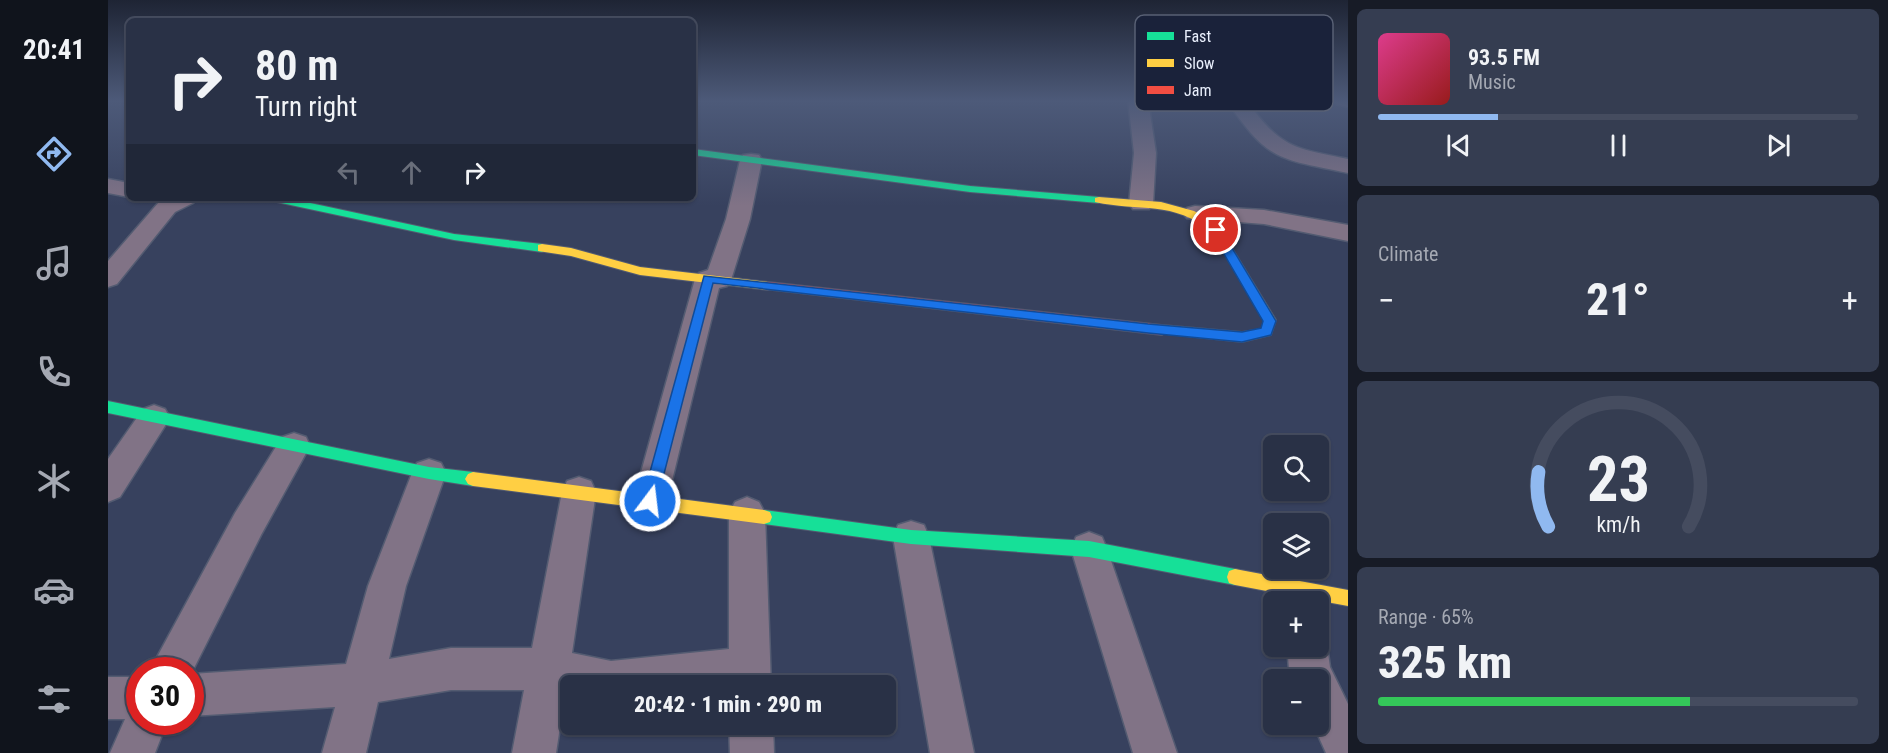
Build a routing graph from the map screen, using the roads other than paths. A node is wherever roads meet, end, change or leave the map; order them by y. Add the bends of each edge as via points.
1 (1143, 135) edge
2 (1262, 135) edge
3 (696, 152) edge
4 (751, 160) junction
5 (1348, 165) edge
6 (108, 186) edge
7 (126, 189) edge
8 (172, 201) edge
9 (289, 201) edge
10 (1141, 204) junction
11 (1195, 213) junction
12 (1343, 227) edge
13 (108, 278) edge
14 (713, 279) junction
15 (108, 407) edge
16 (154, 418) junction
17 (294, 446) junction
18 (429, 473) junction
19 (108, 487) edge
20 (579, 492) junction
21 (650, 501) junction
22 (747, 513) junction
23 (910, 537) junction
24 (1089, 549) junction
25 (1281, 591) edge
26 (1329, 597) edge
27 (1348, 598) edge
28 (178, 657) edge
29 (546, 669) junction
30 (576, 675) edge
31 (750, 675) edge
32 (363, 684) junction
33 (204, 694) edge
34 (108, 698) edge
35 (126, 698) edge
36 (1329, 711) edge
37 (140, 735) edge
38 (751, 735) edge
39 (1348, 752) edge
40 (132, 753) edge
41 (344, 753) edge
42 (534, 753) edge
43 (752, 753) edge
44 (952, 753) edge
45 (1155, 753) edge

1 - 10 street
2 - 5 street via 1291,154
3 - 4 street
4 - 10 street via 970,189
4 - 14 street via 738,219
6 - 7 street
8 - 13 street
9 - 14 street via 454,237 570,252 640,271
10 - 11 street
11 - 12 street
11 - 14 street via 1216,230 1270,321 1267,332 1242,337 1148,329
14 - 21 street
15 - 16 street
16 - 17 street
16 - 19 street
17 - 18 street
17 - 28 street
18 - 20 street
18 - 32 street via 387,586
20 - 21 street
20 - 29 street
21 - 22 street
22 - 23 street
22 - 31 street
23 - 24 street
23 - 44 street
24 - 25 street
24 - 45 street
26 - 27 street
29 - 30 street
29 - 32 street via 451,669
29 - 42 street
32 - 33 street
32 - 41 street
34 - 35 street
36 - 39 street
37 - 40 street
38 - 43 street

